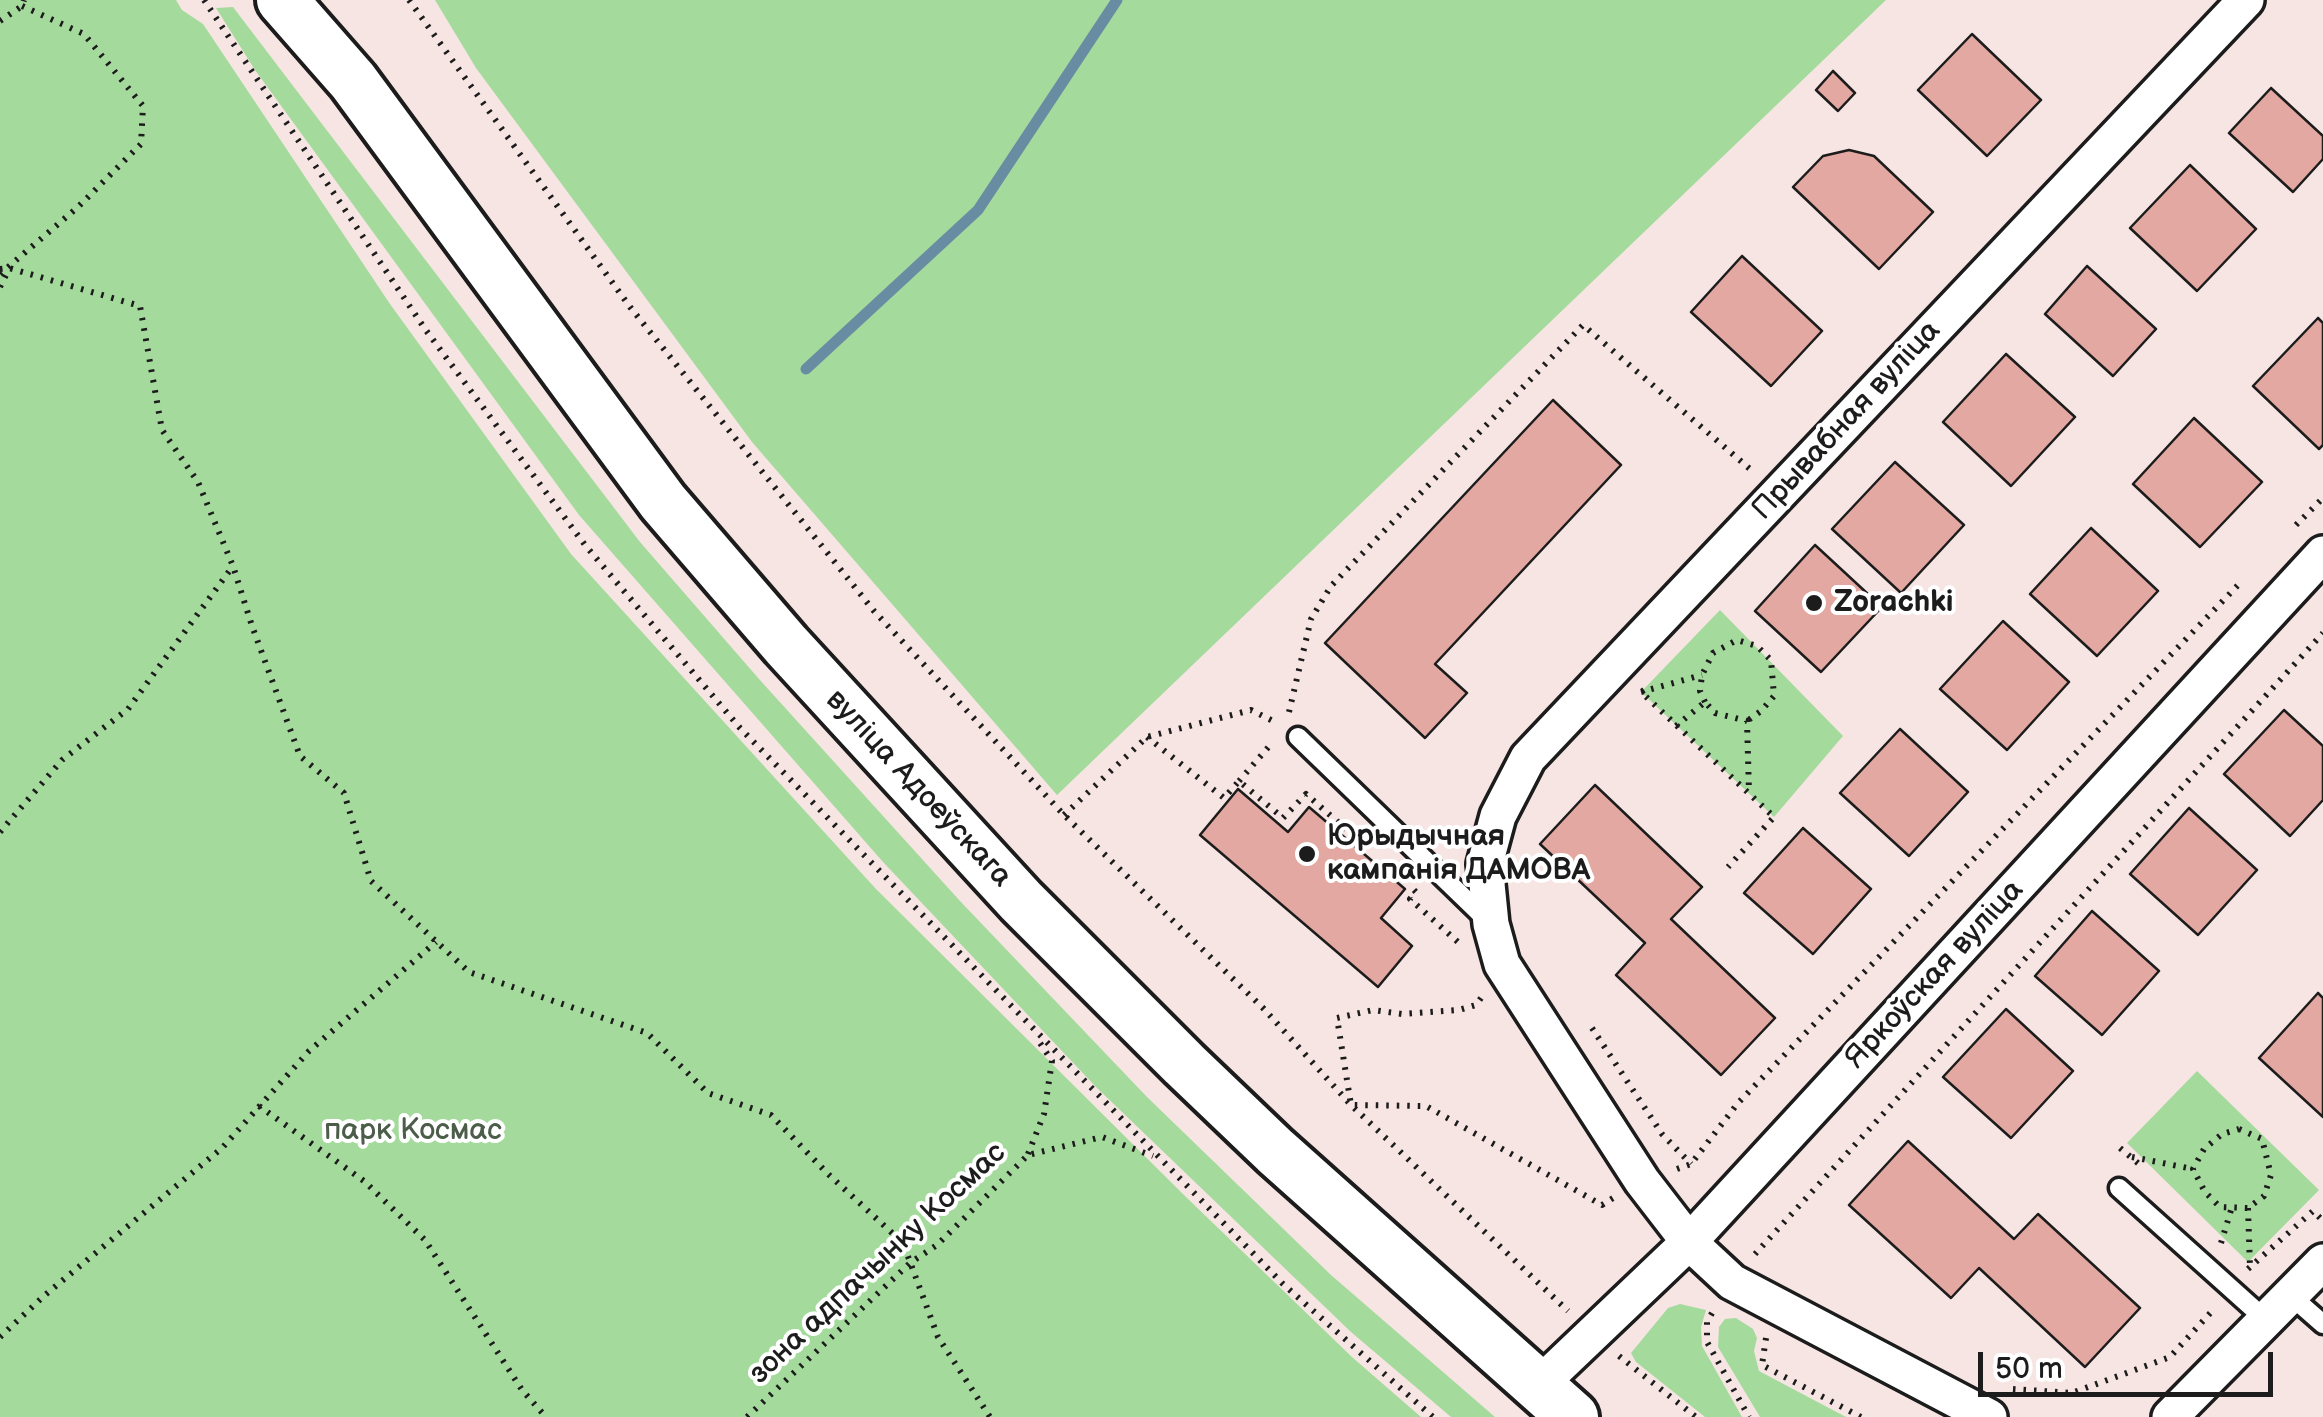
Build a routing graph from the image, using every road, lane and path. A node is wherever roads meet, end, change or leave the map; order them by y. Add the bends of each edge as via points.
1 (204, 0) edge
2 (282, 0) edge
3 (320, 0) edge
4 (409, 0) edge
5 (2246, 0) edge
6 (23, 3) edge
7 (0, 22) edge
8 (353, 80) junction
9 (3, 270) edge
10 (0, 287) edge
11 (1737, 482) dead end
12 (2323, 498) edge
13 (2296, 526) dead end
14 (2323, 554) edge
15 (234, 566) junction
16 (2255, 568) dead end
17 (2323, 633) edge
18 (1702, 675) junction
19 (1654, 679) dead end
20 (1639, 681) dead end
21 (1641, 692) junction
22 (1627, 695) dead end
23 (1705, 702) junction
24 (1747, 721) junction
25 (1676, 726) junction
26 (1147, 737) junction
27 (1298, 737) dead end
28 (1273, 741) dead end
29 (1239, 781) junction
30 (1749, 794) junction
31 (1064, 815) junction
32 (0, 832) edge
33 (1375, 856) dead end
34 (1728, 867) dead end
35 (1402, 880) dead end
36 (1492, 924) junction
37 (436, 942) junction
38 (1469, 953) dead end
39 (1486, 992) dead end
40 (1587, 1020) dead end
41 (1032, 1031) junction
42 (1351, 1104) junction
43 (259, 1106) junction
44 (1028, 1155) junction
45 (2130, 1157) dead end
46 (1158, 1158) junction
47 (1690, 1164) junction
48 (2193, 1169) junction
49 (1642, 1181) junction
50 (2119, 1188) dead end
51 (2248, 1208) junction
52 (2323, 1221) edge
53 (1689, 1242) junction
54 (1760, 1248) junction
55 (2323, 1262) edge
56 (910, 1263) junction
57 (1769, 1263) dead end
58 (2250, 1267) junction
59 (1732, 1282) junction
60 (2232, 1288) junction
61 (2290, 1295) junction
62 (2208, 1296) dead end
63 (1580, 1298) dead end
64 (2266, 1320) junction
65 (1579, 1322) junction
66 (2323, 1324) edge
67 (1766, 1335) dead end
68 (0, 1337) edge
69 (1632, 1342) dead end
70 (1620, 1357) junction
71 (1556, 1402) edge
72 (1996, 1403) edge
73 (546, 1417) edge
74 (748, 1417) edge
75 (990, 1417) edge
76 (1433, 1417) edge
77 (1696, 1417) edge
78 (1749, 1417) edge
79 (1861, 1417) edge
80 (2170, 1417) edge

1 - 41 path via 424,330 585,545 740,728
2 - 8 main road, вуліца Адоеўскага
3 - 8 main road, вуліца Адоеўскага
4 - 31 path via 630,307 874,611
5 - 36 street, Прывабная вуліца via 1528,758 1498,816 1485,864
6 - 7 path
6 - 9 path via 84,34 143,106 141,144
8 - 71 main road, вуліца Адоеўскага via 664,502 786,645 1022,901 1184,1064
9 - 10 path
9 - 15 path via 140,306 162,430 198,482
11 - 26 path via 1750,469 1583,325 1331,586 1311,619 1285,728 1251,710
12 - 13 path
14 - 53 street, Яркоўская вуліца
15 - 32 path via 128,709 62,760
15 - 37 path via 300,756 344,793 371,881
16 - 47 path via 1738,1103
17 - 54 path
18 - 21 path
18 - 23 path
18 - 24 path via 1713,653 1737,640 1771,660 1774,696
19 - 21 path
20 - 22 path
21 - 25 path
23 - 24 path via 1715,713
23 - 25 path
24 - 30 path
25 - 30 path
26 - 29 path via 1224,798
26 - 31 path
27 - 36 lane
28 - 29 path
29 - 33 path via 1283,818 1306,794
30 - 34 path via 1774,818
31 - 42 path via 1264,1009
35 - 38 path via 1416,892 1410,899
36 - 49 street via 1502,964
37 - 43 path via 309,1051
37 - 56 path via 468,972 647,1033 708,1093 772,1116 903,1243
39 - 42 path via 1476,1005 1459,1010 1373,1010 1337,1018
40 - 47 path via 1662,1134
41 - 44 path via 1052,1060 1044,1114
41 - 46 path
42 - 49 path via 1426,1106 1602,1204
42 - 65 path
43 - 68 path via 222,1148
43 - 73 path via 364,1181 425,1240
44 - 46 path, зона адпачынку Космас via 1102,1138
44 - 56 path, зона адпачынку Космас
45 - 48 path
46 - 76 path via 1283,1284
47 - 49 path
48 - 51 path via 2220,1207
48 - 51 path via 2222,1134 2240,1129 2262,1139 2271,1175 2264,1196
49 - 53 street
50 - 60 lane
51 - 58 path
52 - 58 path via 2313,1211
53 - 59 street
53 - 65 street, Яркоўская вуліца
54 - 57 path
54 - 59 path
55 - 61 street
56 - 74 path, зона адпачынку Космас
56 - 75 path via 938,1337
58 - 60 path
59 - 72 street
59 - 78 path via 1707,1322 1707,1342
60 - 64 lane
61 - 64 street
61 - 66 lane
62 - 72 path via 2218,1305 2170,1357 2072,1393
63 - 65 path
64 - 80 street
65 - 70 path
65 - 71 street, Яркоўская вуліца
67 - 79 path via 1762,1365
69 - 70 path
70 - 77 path

